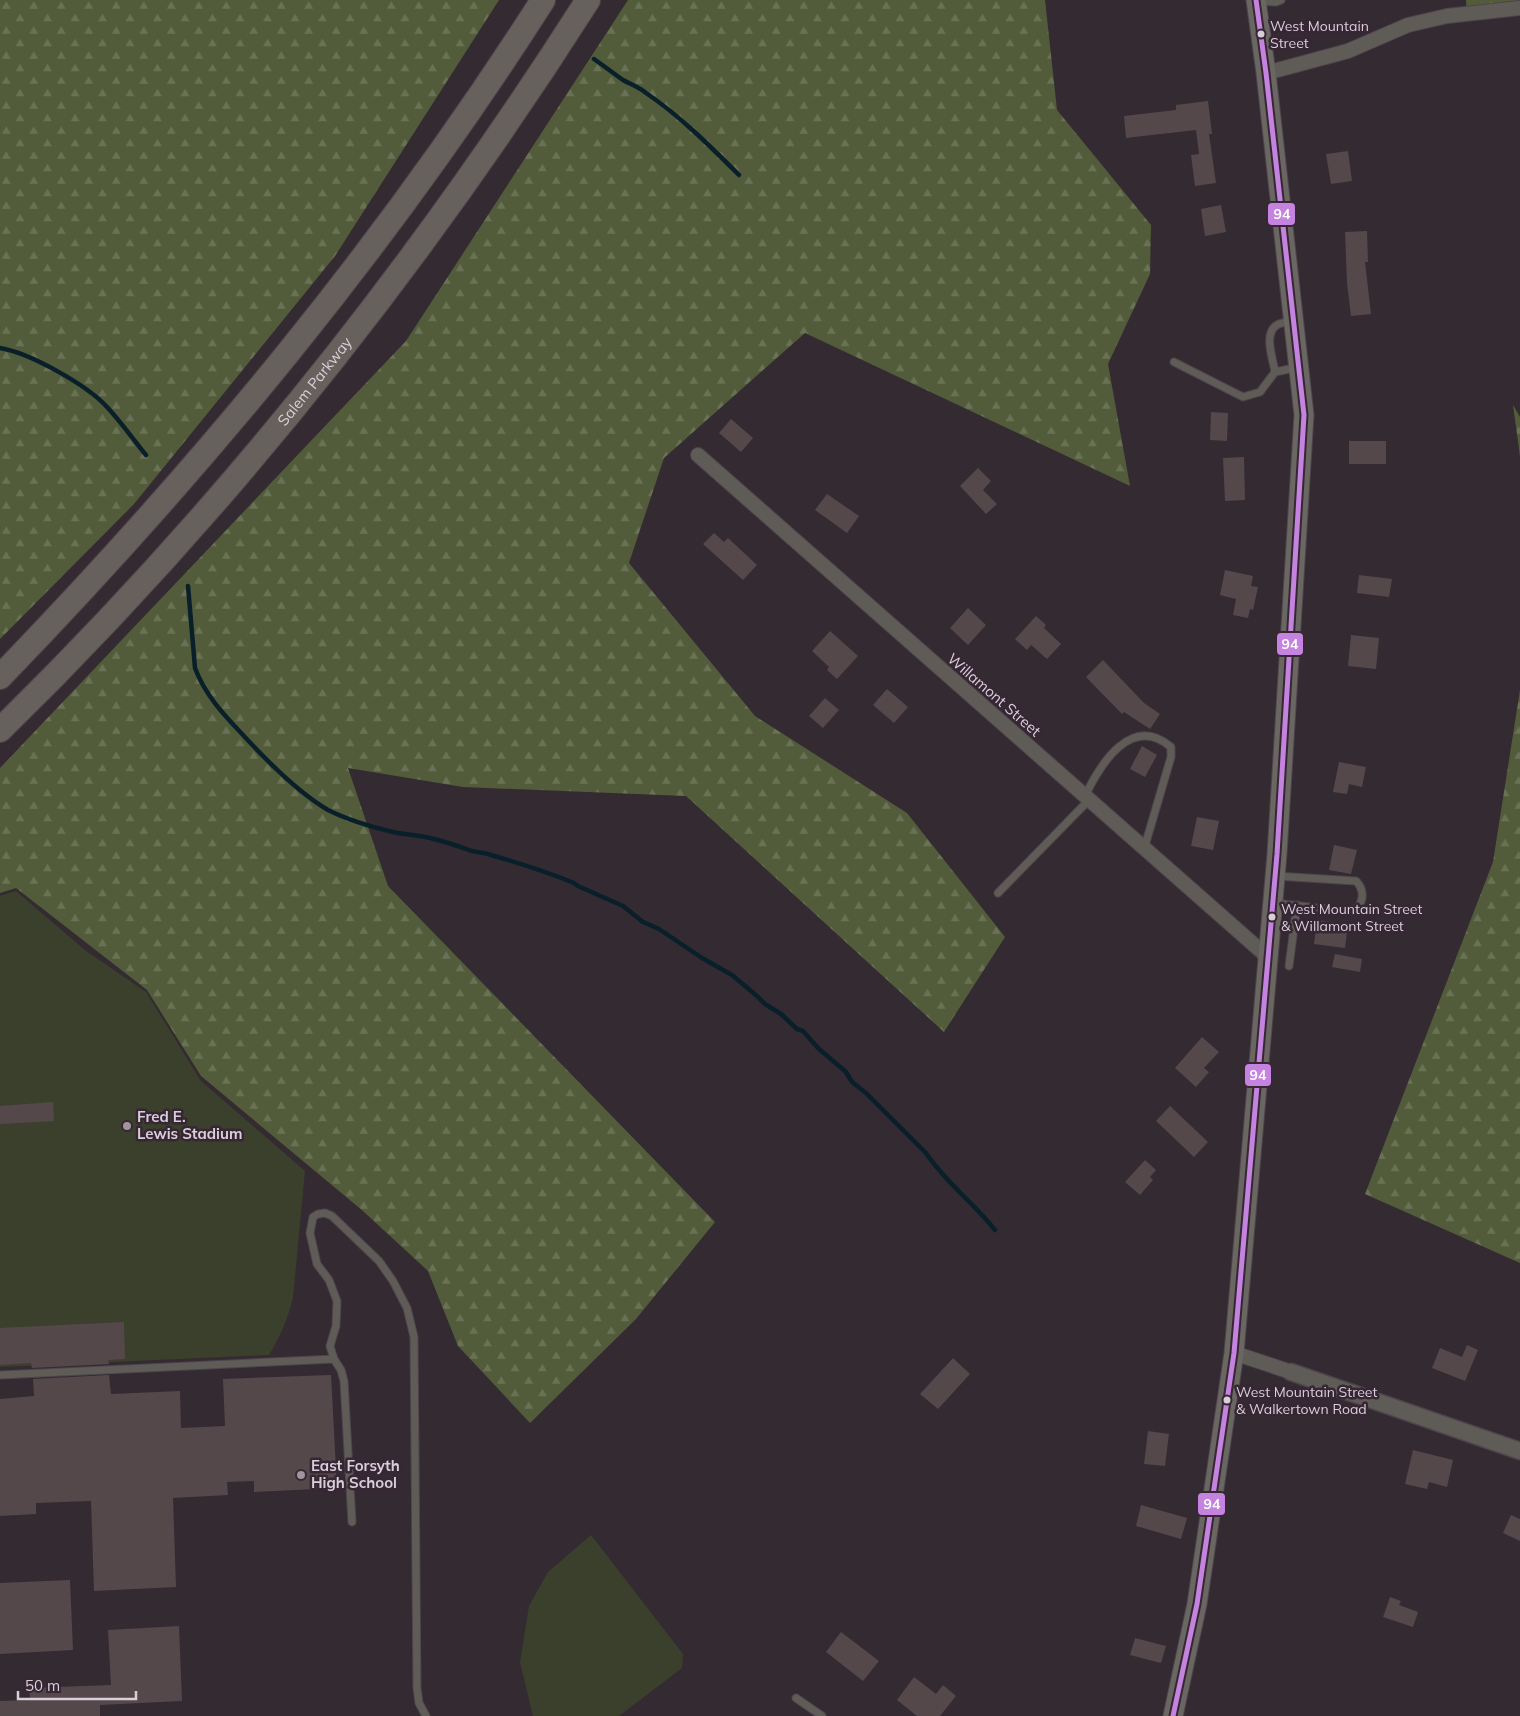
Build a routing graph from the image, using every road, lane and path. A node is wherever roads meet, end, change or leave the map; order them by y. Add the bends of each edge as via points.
1 (543, 0) edge
2 (588, 0) edge
3 (1256, 0) edge
4 (1281, 0) edge
5 (1520, 8) edge
6 (1266, 74) junction
7 (1294, 321) junction
8 (1174, 362) dead end
9 (1299, 367) junction
10 (1275, 372) junction
11 (698, 455) dead end
12 (0, 677) edge
13 (0, 730) edge
14 (1086, 798) junction
15 (1144, 849) junction
16 (1276, 876) junction
17 (998, 893) dead end
18 (1273, 903) junction
19 (1297, 905) junction
20 (1269, 958) junction
21 (1289, 966) dead end
22 (1234, 1353) junction
23 (334, 1360) junction
24 (1291, 1372) joint
25 (0, 1375) edge
26 (1520, 1451) edge
27 (352, 1522) dead end
28 (796, 1698) dead end
29 (426, 1716) edge
30 (822, 1716) edge
31 (1173, 1716) edge

1 - 12 highway via 435,160 282,362 154,513
2 - 13 highway, Salem Parkway via 461,190 311,386 144,581
3 - 4 lane
3 - 6 main road
5 - 6 street via 1447,16 1408,25 1348,52
6 - 7 main road
7 - 9 main road
7 - 10 lane via 1278,324 1272,330 1269,342
8 - 10 lane via 1243,397 1260,392
9 - 10 lane
9 - 16 main road via 1304,415
11 - 14 street, Willamont Street
14 - 15 street, Willamont Street
14 - 15 lane via 1101,767 1123,743 1145,736 1170,747 1171,757
14 - 17 lane
15 - 20 street, Willamont Street
16 - 18 main road
16 - 19 lane via 1356,881 1362,889 1361,901 1354,910
18 - 19 lane
18 - 20 main road
19 - 21 lane
20 - 22 main road
22 - 24 street
22 - 31 main road via 1197,1604
23 - 25 lane
23 - 27 lane via 344,1381
23 - 29 lane via 330,1346 338,1301 329,1280 317,1264 310,1233 313,1217 325,1213 339,1221 379,1261 393,1280 407,1308 414,1337 417,1688 419,1703
24 - 26 street
28 - 30 lane

